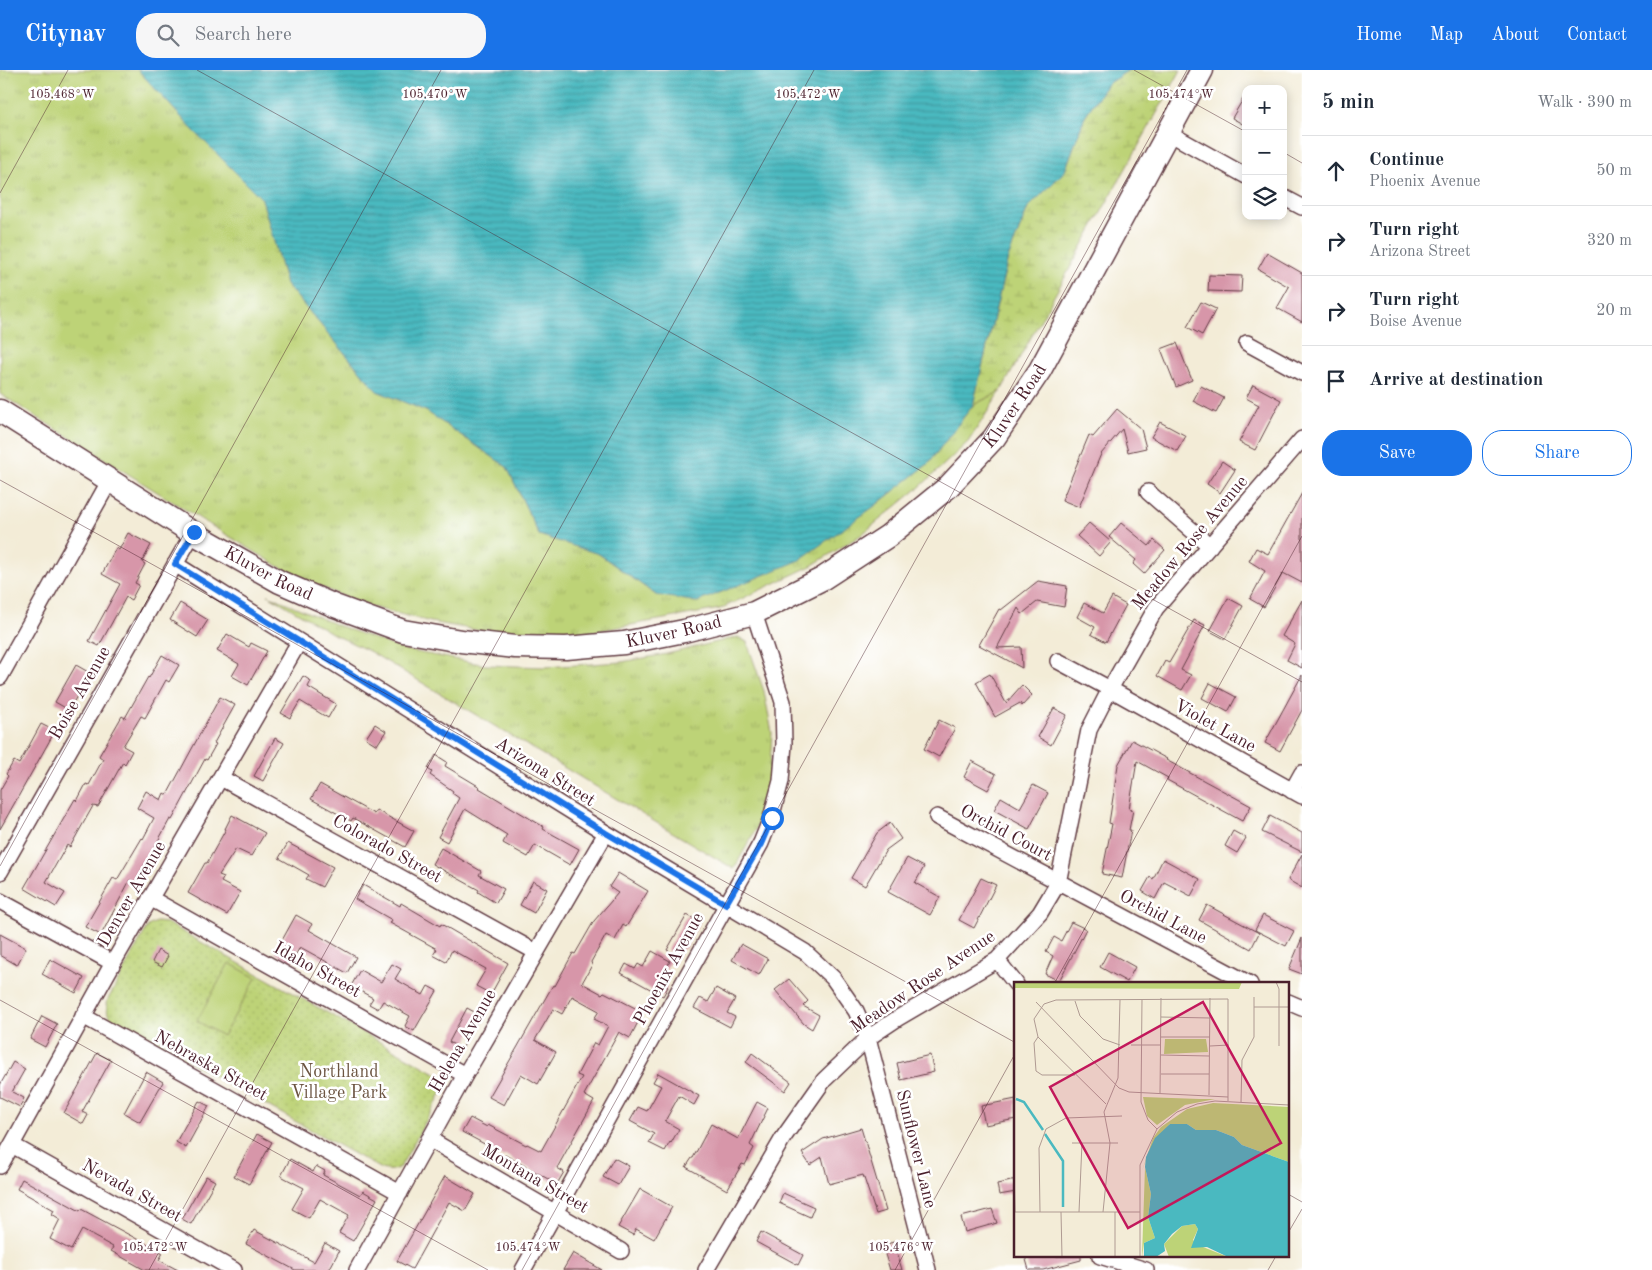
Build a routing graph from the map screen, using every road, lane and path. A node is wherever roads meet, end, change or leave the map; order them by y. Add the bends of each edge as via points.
1 (1202, 70) edge
2 (1167, 132) junction
3 (1244, 175) edge
4 (1287, 199) edge
5 (1302, 207) edge
6 (1247, 343) dead end
7 (1302, 373) edge
8 (0, 411) edge
9 (1302, 439) edge
10 (110, 480) junction
11 (1148, 492) dead end
12 (194, 532) junction
13 (1210, 546) junction
14 (175, 564) junction
15 (754, 613) junction
16 (299, 642) junction
17 (1058, 661) dead end
18 (0, 677) edge
19 (1110, 689) junction
20 (1302, 772) edge
21 (221, 778) junction
22 (1297, 793) edge
23 (937, 817) dead end
24 (606, 833) junction
25 (0, 872) edge
26 (1058, 883) junction
27 (150, 898) junction
28 (0, 901) edge
29 (726, 904) junction
30 (536, 952) junction
31 (997, 960) junction
32 (113, 963) junction
33 (1014, 982) edge
34 (1246, 982) edge
35 (1290, 1003) edge
36 (1302, 1008) edge
37 (83, 1016) junction
38 (868, 1038) junction
39 (465, 1075) junction
40 (429, 1139) junction
41 (12, 1145) junction
42 (0, 1166) edge
43 (400, 1193) junction
44 (555, 1213) junction
45 (621, 1251) dead end
46 (1107, 1258) edge
47 (234, 1270) edge
48 (357, 1270) edge
49 (523, 1270) edge
50 (706, 1270) edge
51 (928, 1270) edge
52 (1146, 1270) edge

1 - 2 street, Kluver Road
2 - 3 street
2 - 15 street, Kluver Road via 1040,370 994,438 948,487 888,536 822,579
4 - 5 street
6 - 7 street
8 - 10 street, Kluver Road
9 - 13 street, Meadow Rose Avenue
10 - 12 street, Kluver Road
10 - 18 street
11 - 13 street
12 - 14 street, Boise Avenue
12 - 15 street, Kluver Road via 280,582 335,606 403,631 461,640 566,648 624,643
13 - 19 street, Meadow Rose Avenue via 1156,608
14 - 16 street, Arizona Street
14 - 25 street, Boise Avenue
15 - 29 street, Phoenix Avenue via 782,702 784,744 781,781 772,818 761,844
16 - 21 street, Denver Avenue
16 - 24 street, Arizona Street
17 - 19 street, Violet Lane
19 - 22 street, Violet Lane
19 - 26 street, Meadow Rose Avenue via 1089,730
20 - 22 street
21 - 27 street, Denver Avenue
21 - 30 street, Colorado Street
23 - 26 street, Orchid Court
24 - 29 street, Arizona Street
24 - 30 street, Helena Avenue
26 - 31 street, Meadow Rose Avenue via 1040,913
26 - 34 street, Orchid Lane
27 - 32 street, Denver Avenue
27 - 39 street, Idaho Street
28 - 32 street
29 - 38 street, Arizona Street via 805,952 833,978 856,1010
29 - 44 street, Phoenix Avenue
30 - 39 street, Helena Avenue
31 - 33 street
31 - 38 street, Meadow Rose Avenue
32 - 37 street, Denver Avenue
35 - 36 street
37 - 41 street, Denver Avenue
37 - 43 street, Nebraska Street
38 - 50 street, Meadow Rose Avenue via 824,1080 783,1138
38 - 51 street, Sunflower Lane
39 - 40 street, Helena Avenue
40 - 43 street, Helena Avenue
40 - 44 street, Montana Street
41 - 42 street, Denver Avenue
41 - 47 street, Nevada Street
43 - 48 street, Helena Avenue
44 - 45 street, Montana Street
44 - 49 street, Phoenix Avenue
46 - 52 street

